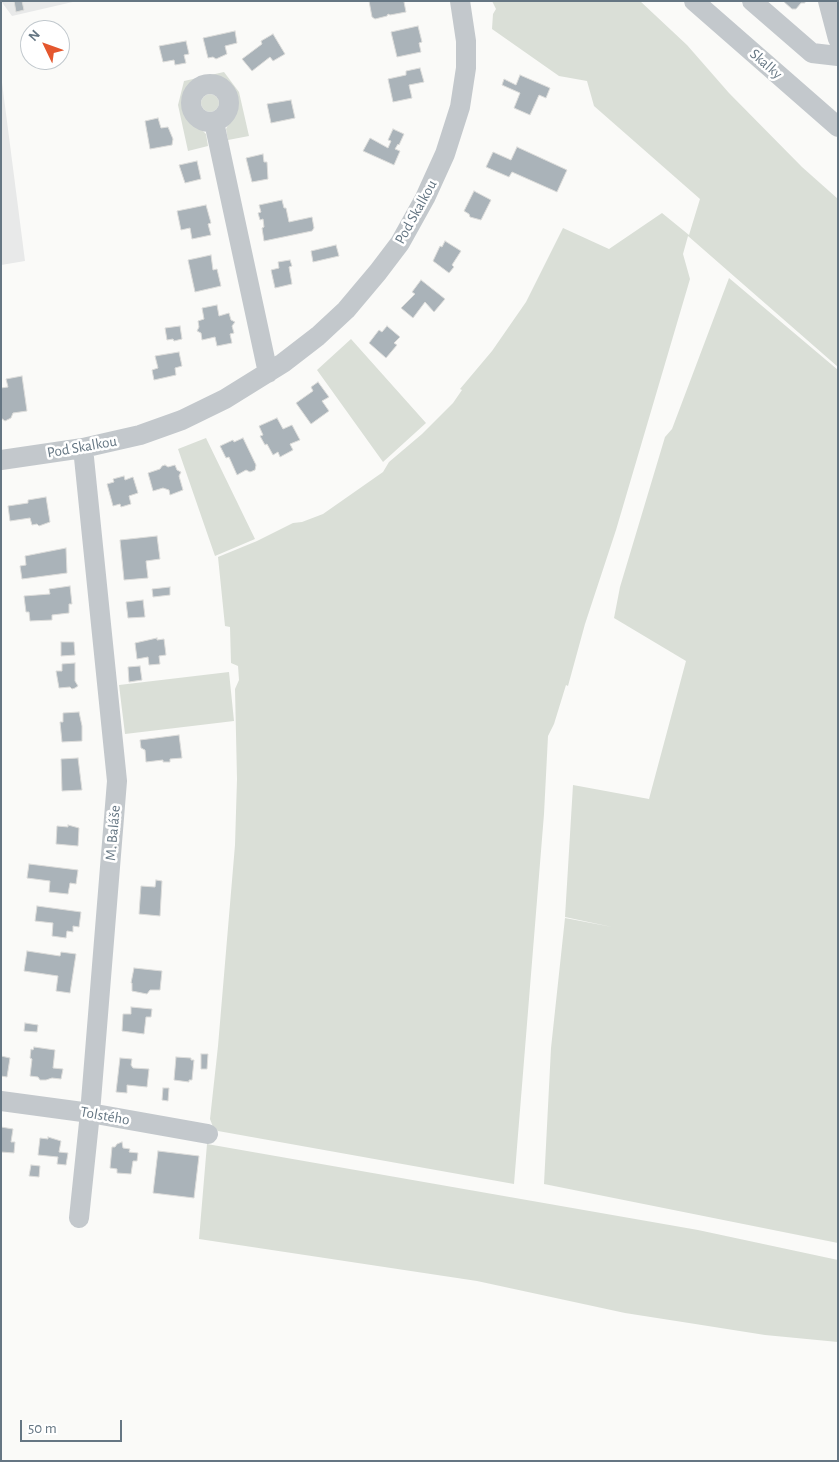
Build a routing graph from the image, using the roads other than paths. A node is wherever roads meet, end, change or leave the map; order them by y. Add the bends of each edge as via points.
1 (460, 1) edge
2 (694, 1) edge
3 (752, 1) edge
4 (828, 1) edge
5 (838, 39) edge
6 (838, 56) edge
7 (214, 122) dead end
8 (837, 123) edge
9 (268, 373) junction
10 (83, 448) junction
11 (1, 460) edge
12 (1, 1101) edge
13 (90, 1112) junction
14 (208, 1134) dead end
15 (79, 1218) dead end

1 - 9 street, Pod Skalkou via 466,41 464,88 448,146 426,198 400,243 363,292 318,336
2 - 8 street, Skalky
3 - 6 street via 812,53
4 - 5 street
7 - 9 street
9 - 10 street, Pod Skalkou via 182,420 140,435
10 - 11 street, Pod Skalkou
10 - 13 street, M. Baláše via 117,781
12 - 13 street, Tolstého
13 - 14 street, Tolstého
13 - 15 street, M. Baláše

